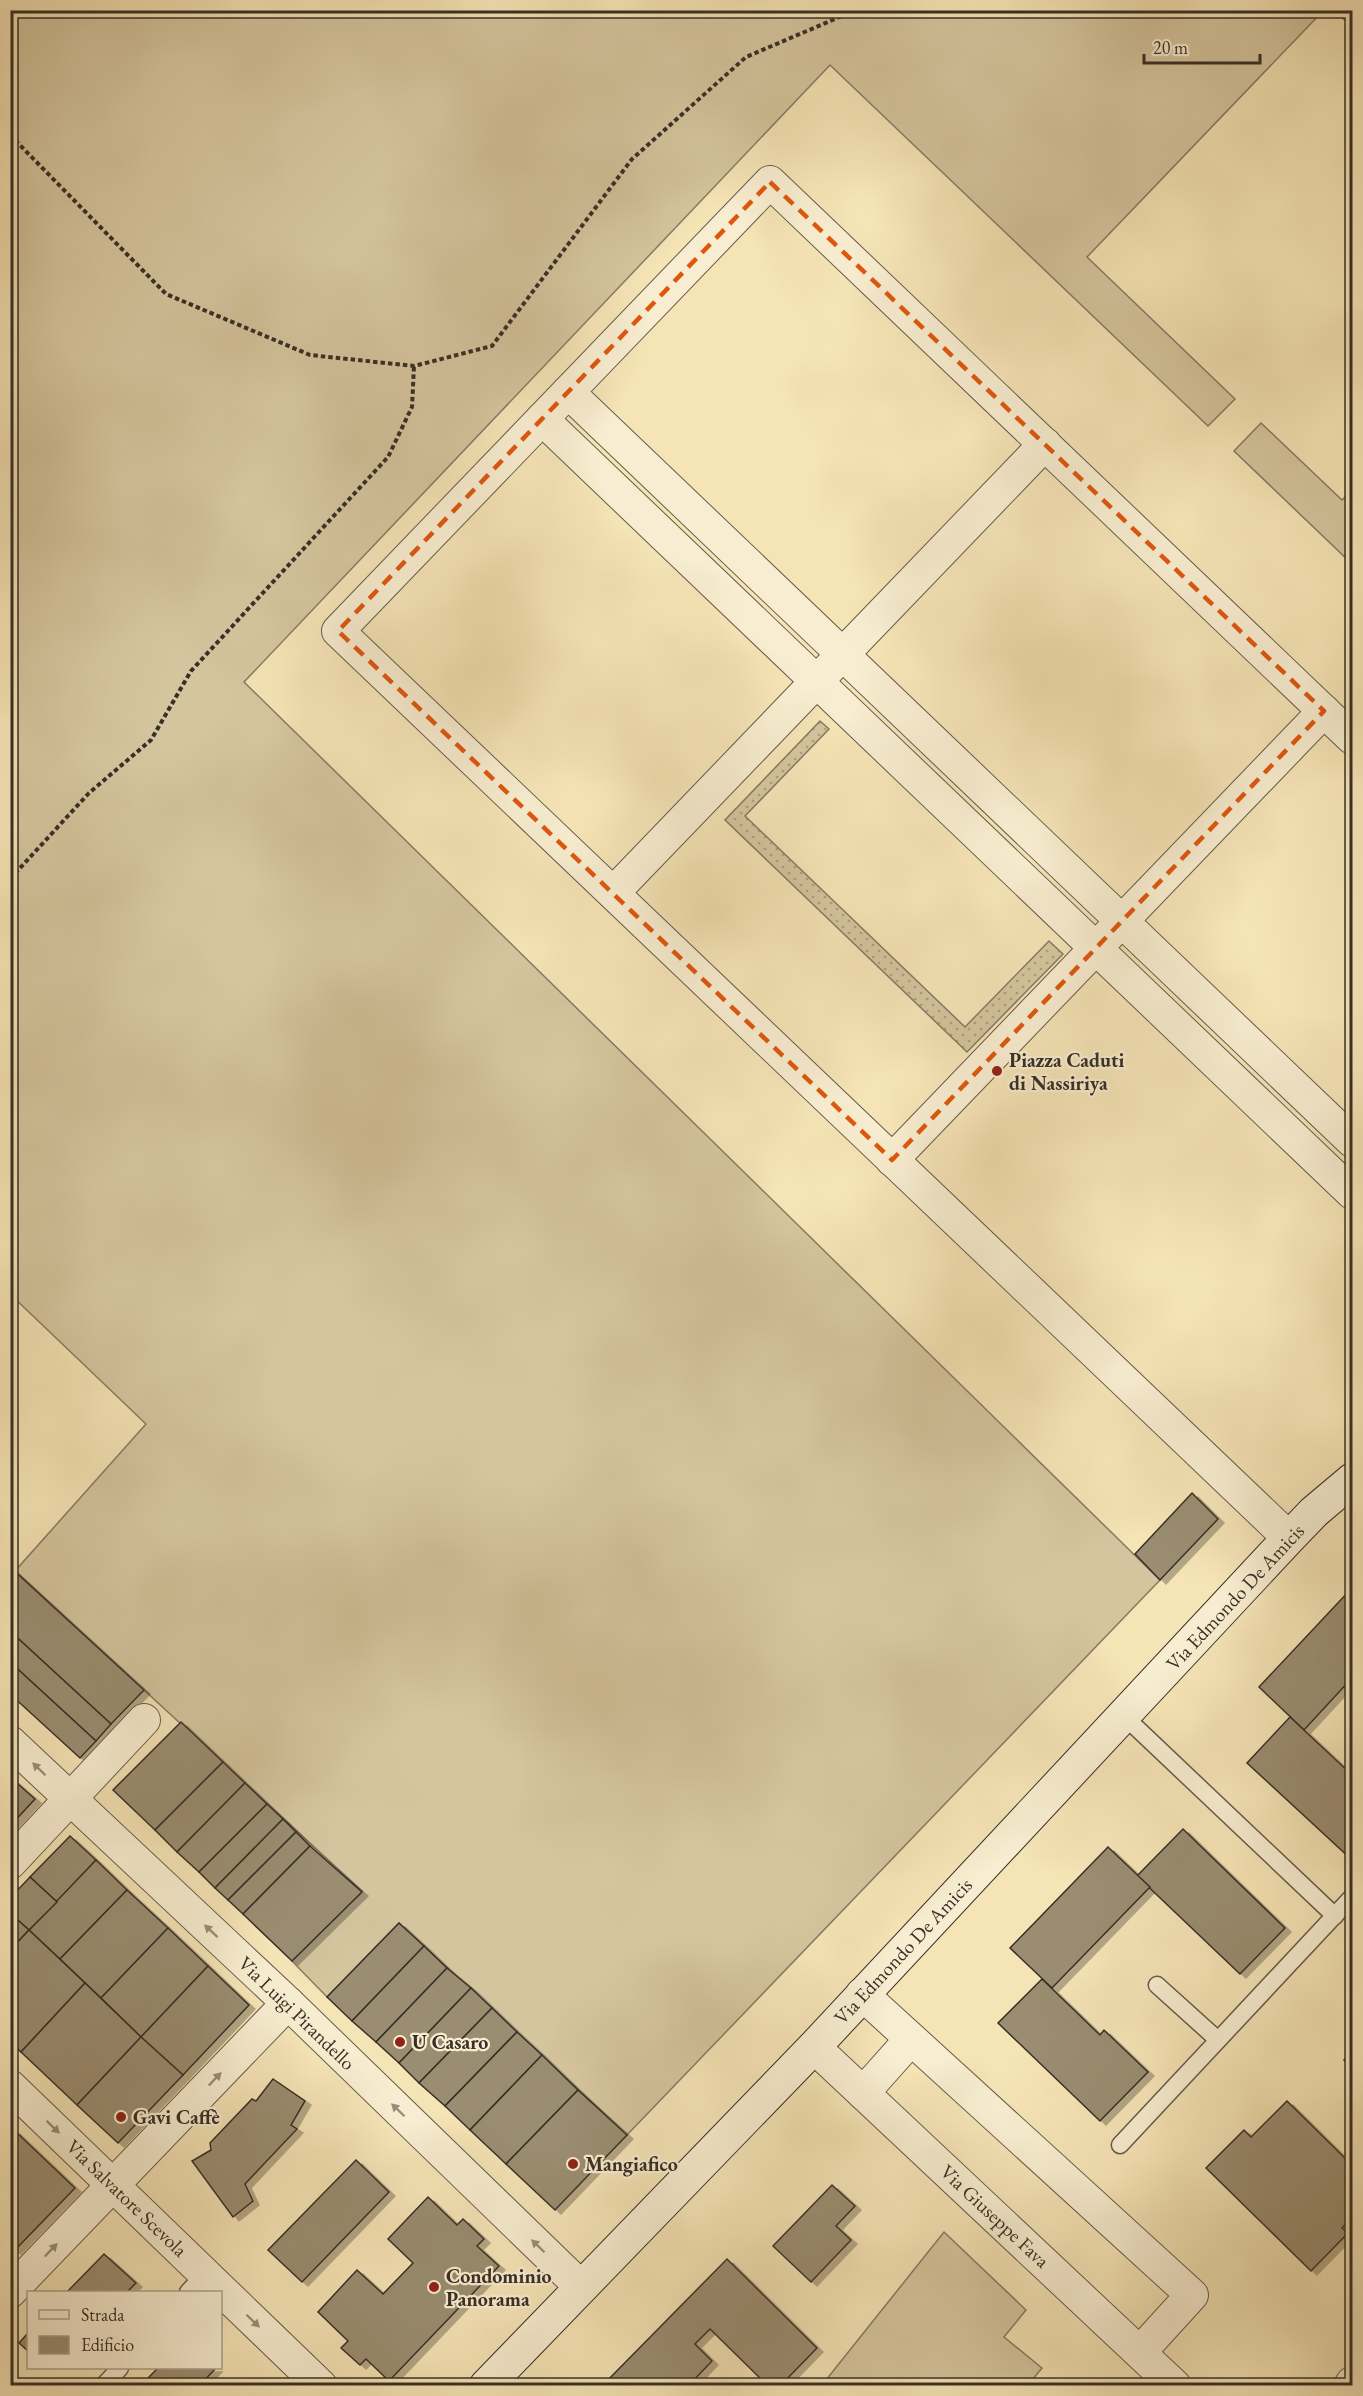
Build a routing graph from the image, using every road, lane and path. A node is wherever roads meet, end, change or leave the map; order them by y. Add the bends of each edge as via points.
1 (856, 10) edge
2 (10, 135) edge
3 (414, 366) junction
4 (568, 392) junction
5 (542, 419) junction
6 (1045, 444) junction
7 (843, 654) junction
8 (816, 682) junction
9 (1324, 711) junction
10 (1353, 738) edge
11 (10, 879) edge
12 (613, 893) junction
13 (1122, 921) junction
14 (1096, 948) junction
15 (1353, 1141) edge
16 (892, 1160) junction
17 (1353, 1193) edge
18 (1353, 1461) edge
19 (1353, 1480) edge
20 (1314, 1512) junction
21 (1289, 1538) junction
22 (1124, 1716) junction
23 (144, 1720) dead end
24 (10, 1742) edge
25 (71, 1800) junction
26 (10, 1863) edge
27 (1353, 1898) edge
28 (1335, 1916) junction
29 (1157, 1984) dead end
30 (862, 1994) junction
31 (288, 2003) junction
32 (911, 2039) junction
33 (1218, 2040) junction
34 (814, 2047) junction
35 (10, 2086) edge
36 (863, 2093) junction
37 (1120, 2145) dead end
38 (114, 2184) junction
39 (197, 2283) edge
40 (580, 2286) junction
41 (10, 2292) edge
42 (222, 2304) edge
43 (1140, 2352) junction
44 (118, 2369) edge
45 (103, 2385) edge
46 (321, 2385) edge
47 (486, 2385) edge
48 (1175, 2385) edge

1 - 3 path via 746,57 632,159 492,346
2 - 3 path via 166,294 310,355
3 - 11 path via 412,407 388,457 191,671 151,740 89,793
4 - 5 street
4 - 6 street via 770,183
4 - 7 street
5 - 8 street
5 - 12 street via 338,631
6 - 7 street
6 - 9 street
7 - 8 street
7 - 13 street
8 - 12 street
8 - 14 street
9 - 10 street
9 - 13 street
12 - 16 street
13 - 14 street
13 - 15 street
14 - 16 street
14 - 17 street
16 - 21 street
18 - 20 main road, Via Edmondo De Amicis
19 - 20 main road, Via Edmondo De Amicis
20 - 21 main road, Via Edmondo De Amicis
21 - 22 main road, Via Edmondo De Amicis
22 - 28 lane
22 - 30 main road, Via Edmondo De Amicis
23 - 25 street
25 -> 24 street, Via Luigi Pirandello
25 - 26 street
31 -> 25 street, Via Luigi Pirandello
27 - 28 lane
28 - 33 lane
29 - 33 lane
30 - 32 street
30 - 34 main road, Via Edmondo De Amicis
38 -> 31 street
40 -> 31 street, Via Luigi Pirandello
32 - 36 street
32 - 43 street via 1192,2295
33 - 37 lane
34 - 36 street, Via Giuseppe Fava
34 - 40 main road, Via Edmondo De Amicis
35 -> 38 street, Via Salvatore Scevola
36 - 43 street, Via Giuseppe Fava
38 - 39 street, Via Salvatore Scevola
41 -> 38 street
40 - 47 main road, Via Edmondo De Amicis
42 -> 46 street, Via Salvatore Scevola
43 - 48 street, Via Giuseppe Fava
44 - 45 lane

